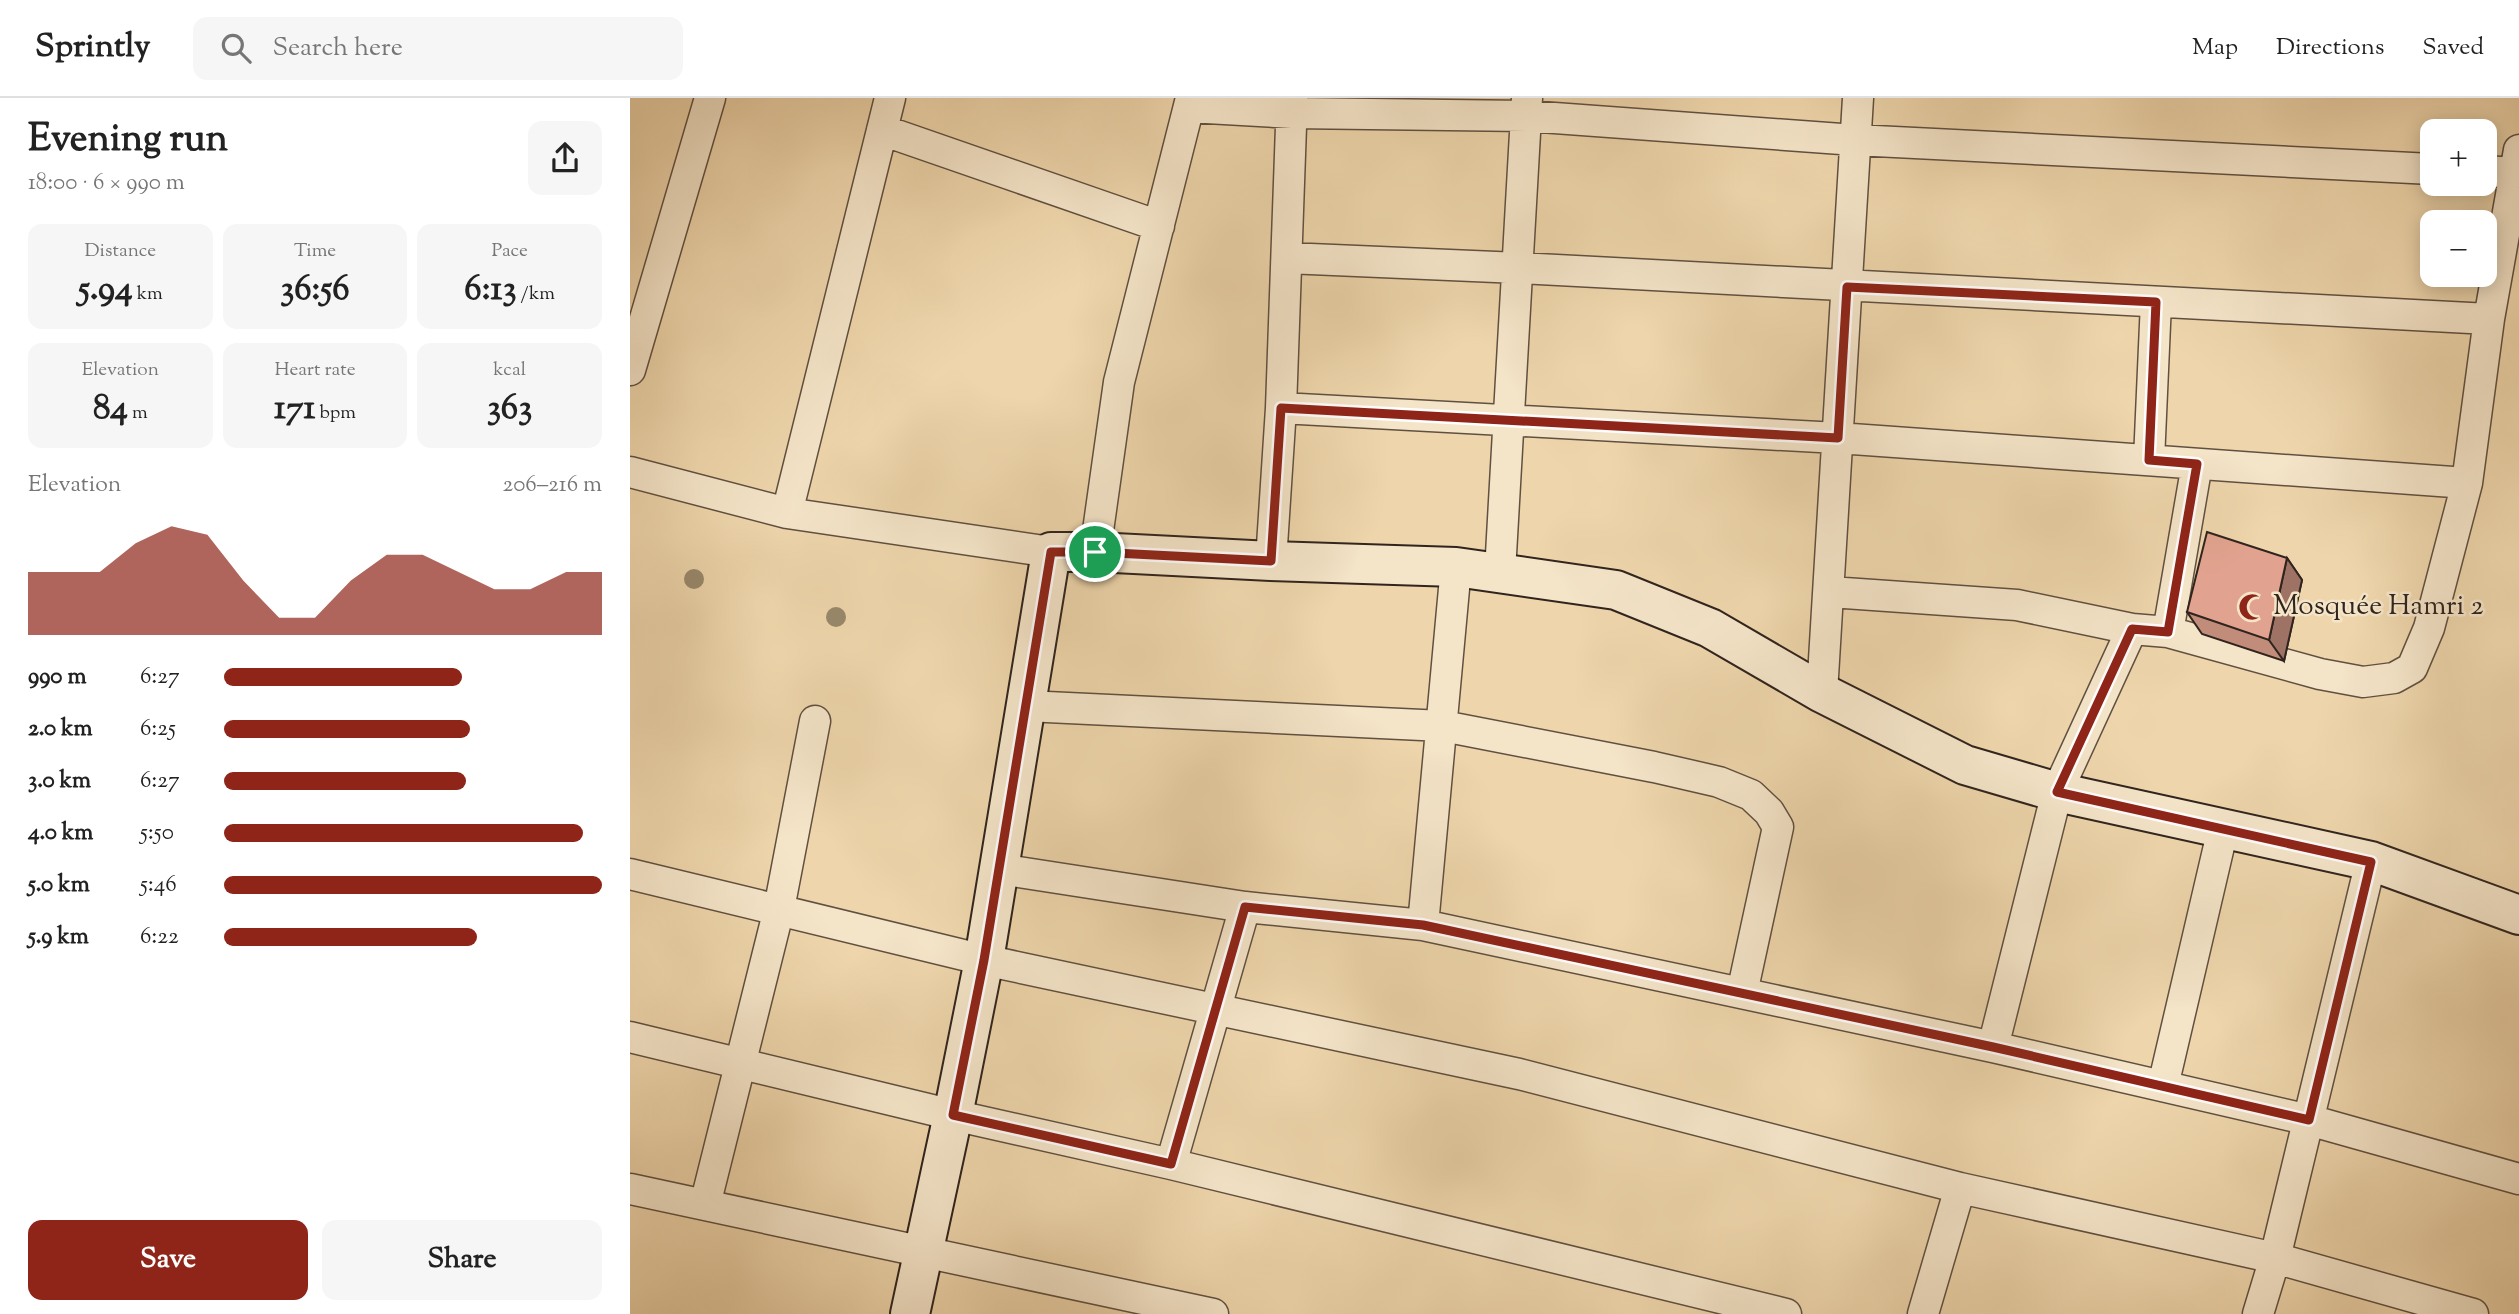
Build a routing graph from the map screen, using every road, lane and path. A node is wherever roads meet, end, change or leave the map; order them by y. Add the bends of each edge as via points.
1 (710, 98) edge
2 (890, 98) edge
3 (1858, 98) edge
4 (1190, 103) edge
5 (1292, 105) edge
6 (1527, 107) edge
7 (882, 130) junction
8 (1855, 140) junction
9 (2517, 162) edge
10 (2420, 168) edge
11 (2497, 168) edge
12 (1159, 226) junction
13 (1287, 258) junction
14 (1518, 268) junction
15 (1847, 287) junction
16 (2156, 302) junction
17 (2489, 319) junction
18 (630, 370) edge
19 (1281, 408) junction
20 (1508, 422) junction
21 (1838, 438) junction
22 (2149, 460) junction
23 (2197, 464) junction
24 (630, 472) edge
25 (2466, 483) junction
26 (787, 513) junction
27 (1051, 552) junction
28 (1095, 552) junction
29 (1271, 561) junction
30 (1456, 568) junction
31 (1500, 572) junction
32 (1830, 592) junction
33 (2132, 629) junction
34 (2168, 632) junction
35 (1822, 693) junction
36 (1026, 706) junction
37 (815, 721) dead end
38 (1443, 726) junction
39 (2057, 792) junction
40 (2223, 829) junction
41 (2371, 862) junction
42 (999, 869) junction
43 (630, 874) edge
44 (1245, 907) junction
45 (779, 909) junction
46 (2519, 915) edge
47 (1423, 925) junction
48 (984, 960) junction
49 (1742, 993) junction
50 (1217, 1009) junction
51 (630, 1037) edge
52 (1993, 1047) junction
53 (740, 1064) junction
54 (2163, 1086) junction
55 (953, 1115) junction
56 (2309, 1120) junction
57 (1171, 1164) junction
58 (2519, 1179) edge
59 (1960, 1188) junction
60 (630, 1189) edge
61 (705, 1205) junction
62 (922, 1253) junction
63 (2275, 1258) junction
64 (1097, 1302) edge
65 (1200, 1313) edge
66 (910, 1314) edge
67 (1786, 1314) edge
68 (1923, 1314) edge
69 (2258, 1314) edge
70 (2473, 1314) edge

1 - 18 street
2 - 7 street
3 - 8 street
4 - 5 street
4 - 12 street
5 - 6 street
5 - 13 street
6 - 8 street
6 - 14 street
7 - 12 street
7 - 26 street
8 - 10 street
8 - 15 street
9 - 11 street
9 - 17 street
12 - 28 street via 1119,382
13 - 14 street
13 - 19 street
14 - 15 street
14 - 20 street
15 - 16 street
15 - 21 street
16 - 17 street
16 - 22 street
17 - 25 street
19 - 20 street
19 - 29 street
20 - 21 street
20 - 31 street
21 - 22 street
21 - 32 street
22 - 23 street
23 - 25 street
23 - 34 street
24 - 26 street
25 - 34 street via 2429,628 2412,668 2394,678 2363,682 2320,674
26 - 27 street
27 - 28 street
27 - 36 street
28 - 29 street
29 - 30 street
30 - 31 street
30 - 38 street
31 - 35 street via 1616,590 1710,628
32 - 33 street via 2017,605
32 - 35 street
33 - 34 street
33 - 39 street
35 - 39 street via 1965,765
36 - 38 street
36 - 42 street
37 - 45 street
38 - 47 street
38 - 49 street via 1654,767 1719,782 1751,795 1778,827
39 - 40 street
39 - 52 street
40 - 41 street
40 - 54 street
41 - 46 street
41 - 56 street
42 - 44 street
42 - 48 street
43 - 45 street
44 - 47 street
44 - 50 street
45 - 48 street
45 - 53 street
47 - 49 street
48 - 50 street
48 - 55 street
49 - 52 street
50 - 57 street
50 - 59 street via 1518,1074
51 - 53 street
52 - 54 street
53 - 55 street
53 - 61 street
54 - 56 street
55 - 57 street
55 - 62 street
56 - 58 street
56 - 63 street
57 - 67 street
59 - 63 street
59 - 68 street
60 - 61 street
61 - 62 street
62 - 64 street
62 - 66 street
63 - 69 street
63 - 70 street
64 - 65 street

